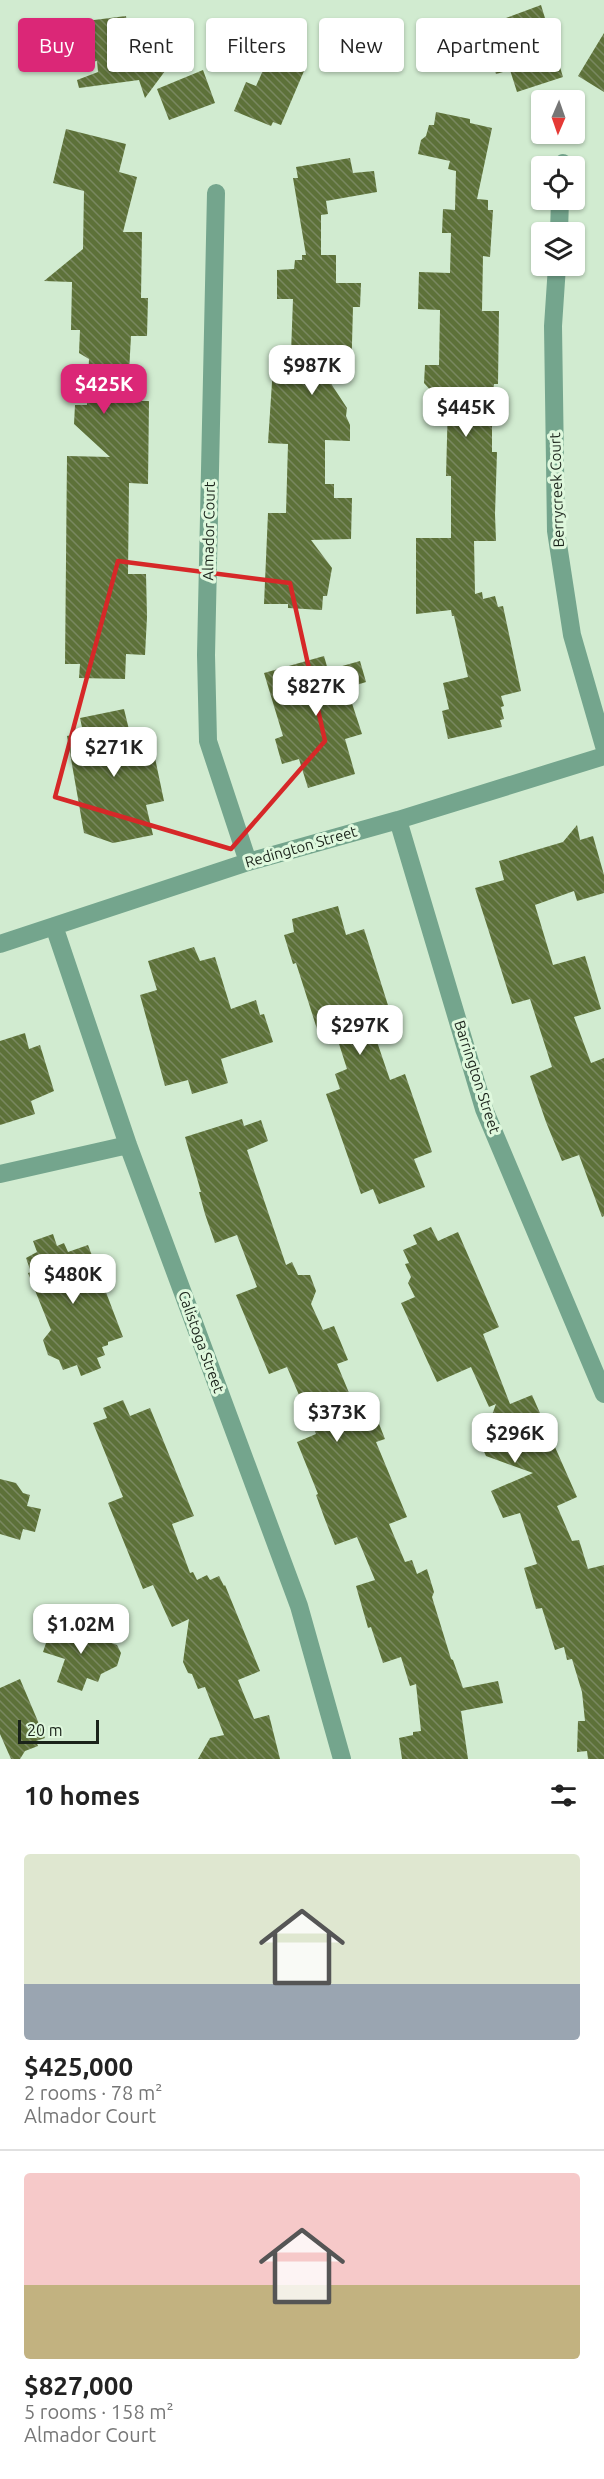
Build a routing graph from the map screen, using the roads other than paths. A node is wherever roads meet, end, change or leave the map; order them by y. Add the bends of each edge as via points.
1 (216, 193) dead end
2 (556, 276) edge
3 (604, 746) edge
4 (604, 756) edge
5 (398, 820) junction
6 (248, 862) junction
7 (54, 926) junction
8 (0, 944) edge
9 (128, 1145) junction
10 (0, 1174) edge
11 (604, 1394) edge
12 (342, 1759) edge

1 - 6 street, Almador Court via 206,643 208,741
2 - 3 street, Berrycreek Court via 553,326 556,531 572,635
4 - 5 street, Redington Street
5 - 6 street, Redington Street
5 - 11 street, Barrington Street via 484,1109
6 - 7 street, Redington Street
7 - 8 street, Redington Street
7 - 9 street, Calistoga Street
9 - 10 street
9 - 12 street, Calistoga Street via 298,1606

